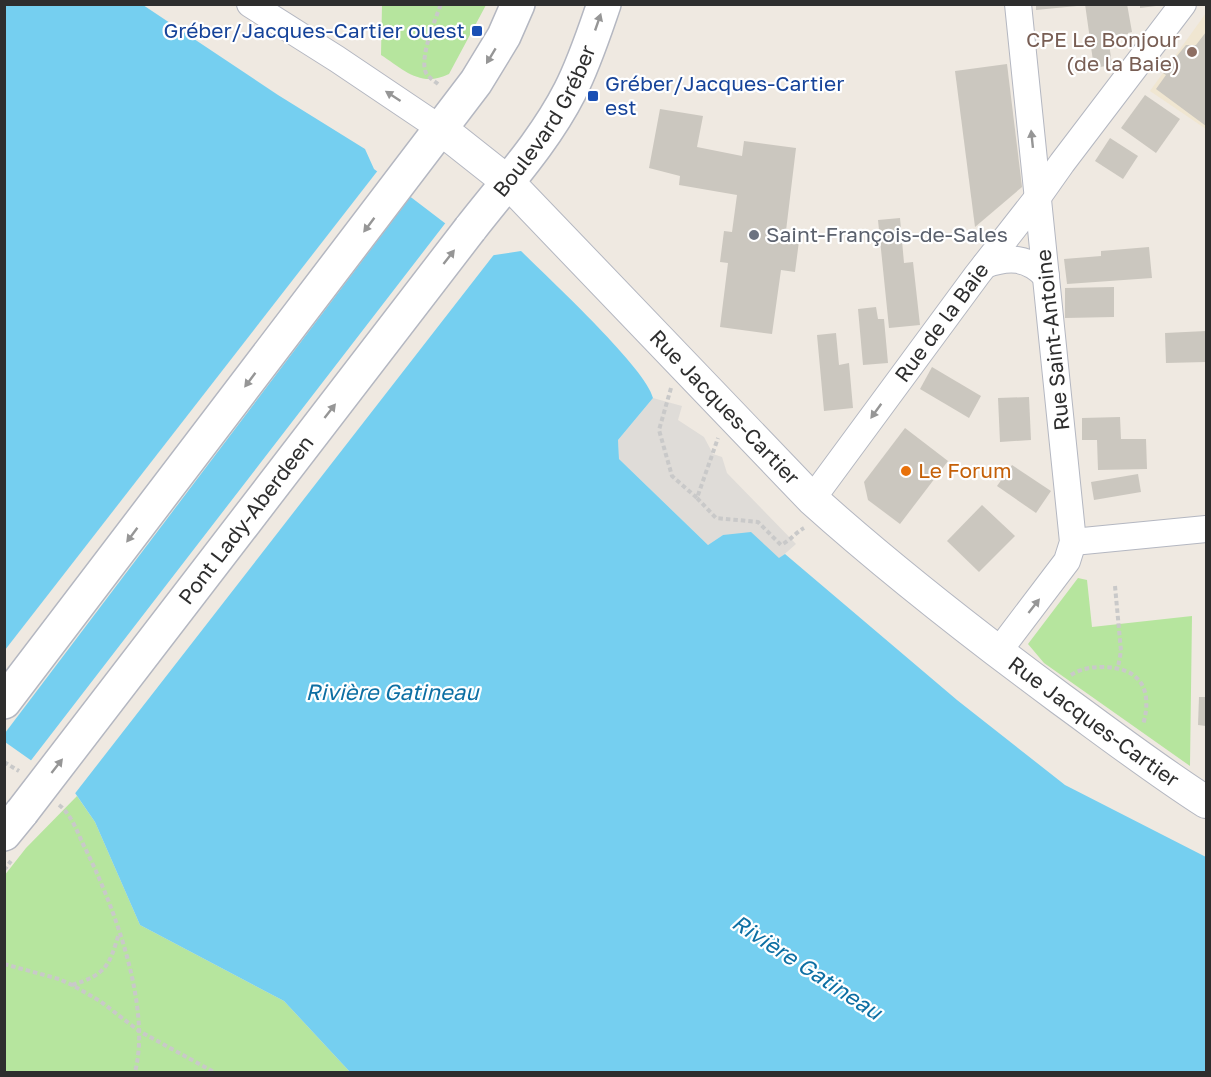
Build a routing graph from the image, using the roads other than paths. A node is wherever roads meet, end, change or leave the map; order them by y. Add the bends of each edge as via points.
1 (250, 4) edge
2 (518, 4) edge
3 (604, 4) edge
4 (1018, 4) edge
5 (1184, 4) edge
6 (441, 129) junction
7 (508, 182) junction
8 (1038, 197) junction
9 (470, 229) joint
10 (985, 265) junction
11 (1046, 276) junction
12 (809, 512) junction
13 (1206, 528) edge
14 (1073, 542) junction
15 (998, 652) junction
16 (4, 702) edge
17 (1206, 802) edge
18 (13, 823) edge

6 -> 1 street, Rue Jacques-Cartier
2 -> 6 main road via 476,82
7 -> 3 main road, Boulevard Gréber via 538,144 572,89
8 -> 4 street, Rue Saint-Antoine
5 - 8 street, Rue de la Baie
6 - 7 street, Rue Jacques-Cartier
6 -> 16 main road
7 - 9 main road, Boulevard Gréber
7 - 12 street, Rue Jacques-Cartier
8 - 10 street, Rue de la Baie
8 - 11 street, Rue Saint-Antoine
18 -> 9 main road, Pont Lady-Aberdeen, bridge
10 - 11 street via 1017,259 1033,264
10 -> 12 street, Rue de la Baie
11 - 14 street, Rue Saint-Antoine
12 - 15 street, Rue Jacques-Cartier via 843,527
13 - 14 street
15 -> 14 street, Rue Saint-Antoine via 1067,561
15 - 17 street, Rue Jacques-Cartier

